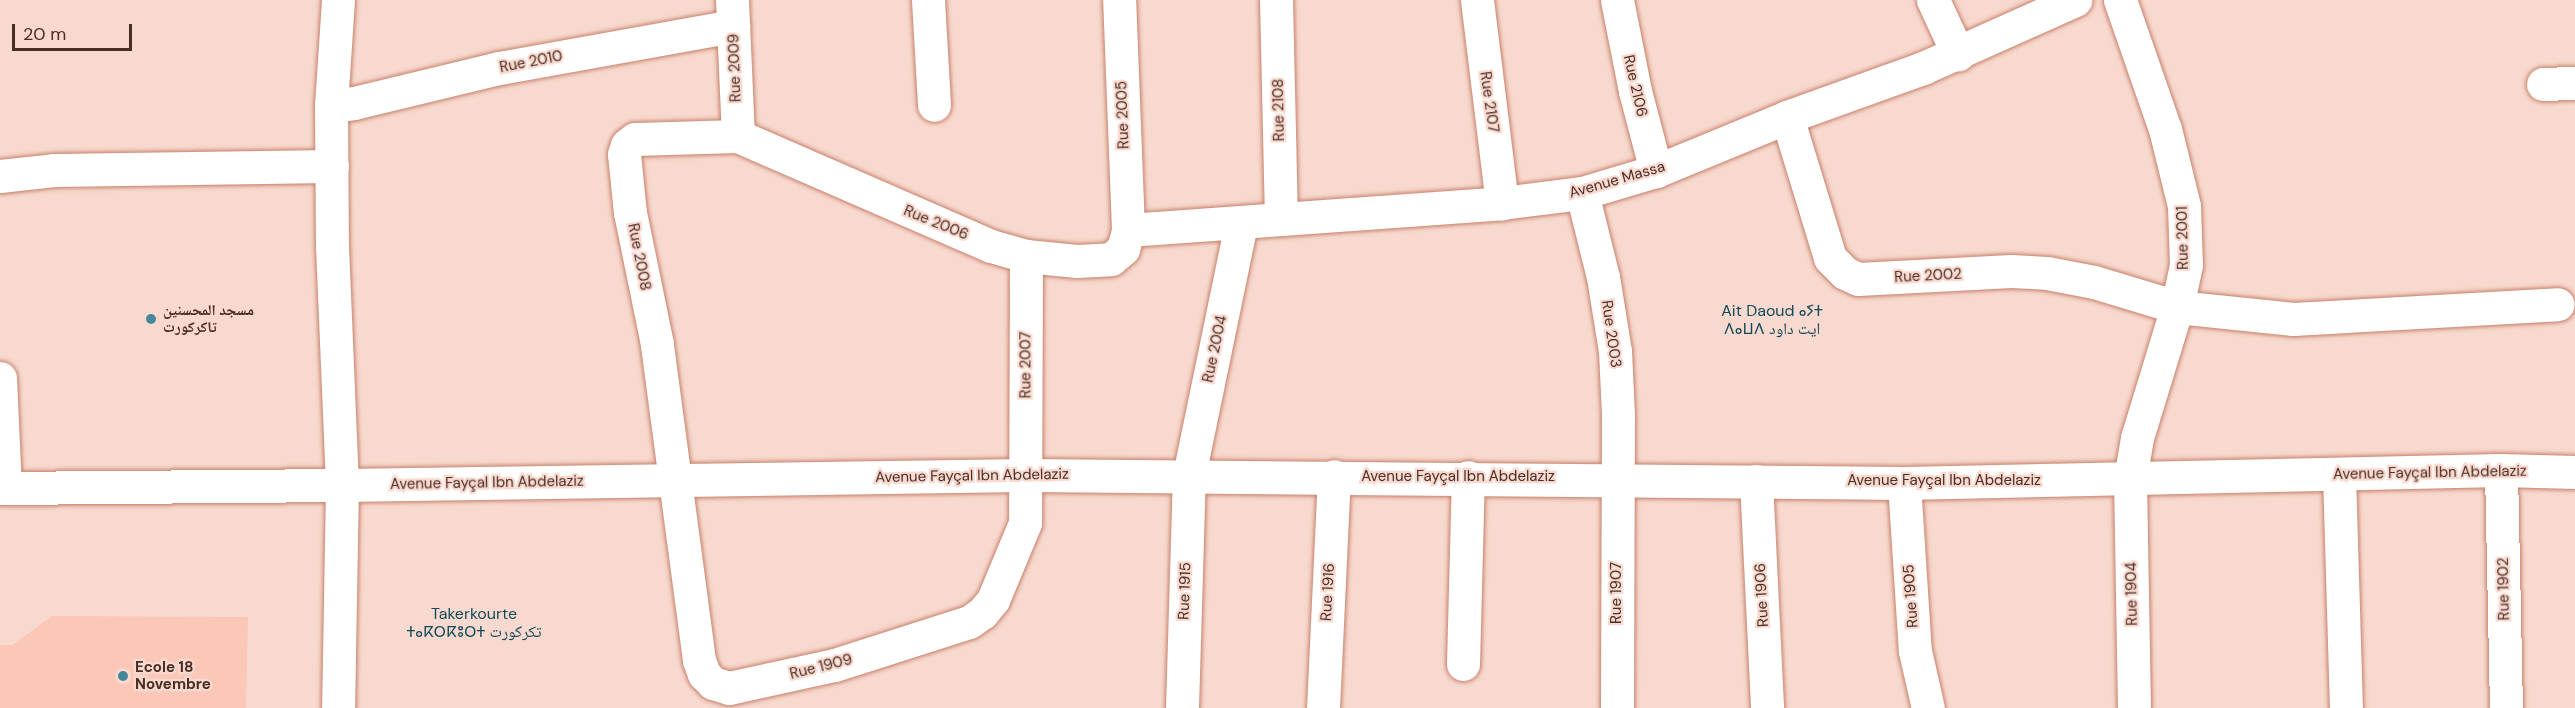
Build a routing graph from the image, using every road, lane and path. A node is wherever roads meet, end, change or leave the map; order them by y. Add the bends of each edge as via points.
1 (338, 0) edge
2 (928, 0) edge
3 (1119, 0) edge
4 (1276, 0) edge
5 (1477, 0) edge
6 (1617, 0) edge
7 (1933, 0) edge
8 (2075, 0) edge
9 (2120, 0) edge
10 (733, 13) edge
11 (1958, 54) junction
12 (2575, 83) edge
13 (2543, 84) dead end
14 (934, 105) dead end
15 (331, 106) junction
16 (1787, 117) junction
17 (738, 136) junction
18 (332, 166) junction
19 (1656, 171) junction
20 (0, 176) edge
21 (1582, 193) junction
22 (1502, 203) junction
23 (1281, 219) junction
24 (1241, 224) junction
25 (1128, 230) junction
26 (1026, 256) junction
27 (2558, 304) dead end
28 (2178, 307) junction
29 (0, 378) edge
30 (2501, 471) junction
31 (2575, 472) edge
32 (1026, 474) junction
33 (2339, 474) junction
34 (1189, 475) junction
35 (1334, 476) junction
36 (1468, 477) junction
37 (1617, 478) junction
38 (2130, 479) junction
39 (677, 480) junction
40 (1756, 482) junction
41 (1904, 483) junction
42 (342, 485) junction
43 (3, 488) edge
44 (1463, 664) dead end
45 (338, 708) edge
46 (1182, 708) edge
47 (1323, 708) edge
48 (1617, 708) edge
49 (1767, 708) edge
50 (1928, 708) edge
51 (2134, 708) edge
52 (2346, 708) edge
53 (2506, 708) edge

1 - 15 street
2 - 14 street
3 - 25 street, Rue 2005
4 - 23 street, Rue 2108
5 - 22 street, Rue 2107
6 - 19 street, Rue 2106
7 - 11 street
8 - 11 street, Avenue Massa
9 - 28 street, Rue 2001 via 2165,129 2184,206 2186,265
10 - 15 street, Rue 2010 via 354,104
10 - 17 street, Rue 2009
11 - 16 street, Avenue Massa
12 - 13 street
15 - 18 street
16 - 19 street, Avenue Massa
16 - 28 street, Rue 2002 via 1830,258 1845,273 1858,279 2011,271 2047,273 2094,282
17 - 26 street, Rue 2006 via 942,226
17 - 39 street, Rue 2008 via 635,140 627,145 624,154 630,213 657,344
18 - 20 street via 74,169
18 - 42 street
19 - 21 street, Avenue Massa
21 - 22 street, Avenue Massa
21 - 37 street, Rue 2003 via 1603,277 1615,351
22 - 23 street, Avenue Massa
23 - 24 street, Avenue Massa
24 - 25 street, Avenue Massa
24 - 34 street, Rue 2004
25 - 26 street, Rue 2006 via 1123,249 1111,259 1077,261
26 - 32 street, Rue 2007
27 - 28 street, Rue 2002 via 2294,319
28 - 38 street, Rue 2001 via 2149,396
29 - 43 street
30 - 31 street, Avenue Fayçal Ibn Abdelaziz
30 - 33 street, Avenue Fayçal Ibn Abdelaziz
30 - 53 street, Rue 1902
32 - 34 street, Avenue Fayçal Ibn Abdelaziz
32 - 39 street, Avenue Fayçal Ibn Abdelaziz
32 - 39 street, Rue 1909 via 1025,523 1002,583 982,613 953,628 834,665 729,688 713,683 704,674 699,660
33 - 38 street, Avenue Fayçal Ibn Abdelaziz
33 - 52 street
34 - 35 street, Avenue Fayçal Ibn Abdelaziz
34 - 46 street, Rue 1915
35 - 36 street, Avenue Fayçal Ibn Abdelaziz
35 - 47 street, Rue 1916
36 - 37 street, Avenue Fayçal Ibn Abdelaziz
36 - 44 street
37 - 40 street, Avenue Fayçal Ibn Abdelaziz
37 - 48 street, Rue 1907
38 - 41 street, Avenue Fayçal Ibn Abdelaziz
38 - 51 street, Rue 1904
39 - 42 street, Avenue Fayçal Ibn Abdelaziz
40 - 41 street, Avenue Fayçal Ibn Abdelaziz
40 - 49 street, Rue 1906
41 - 50 street, Rue 1905 via 1915,651
42 - 43 street, Avenue Fayçal Ibn Abdelaziz
42 - 45 street

